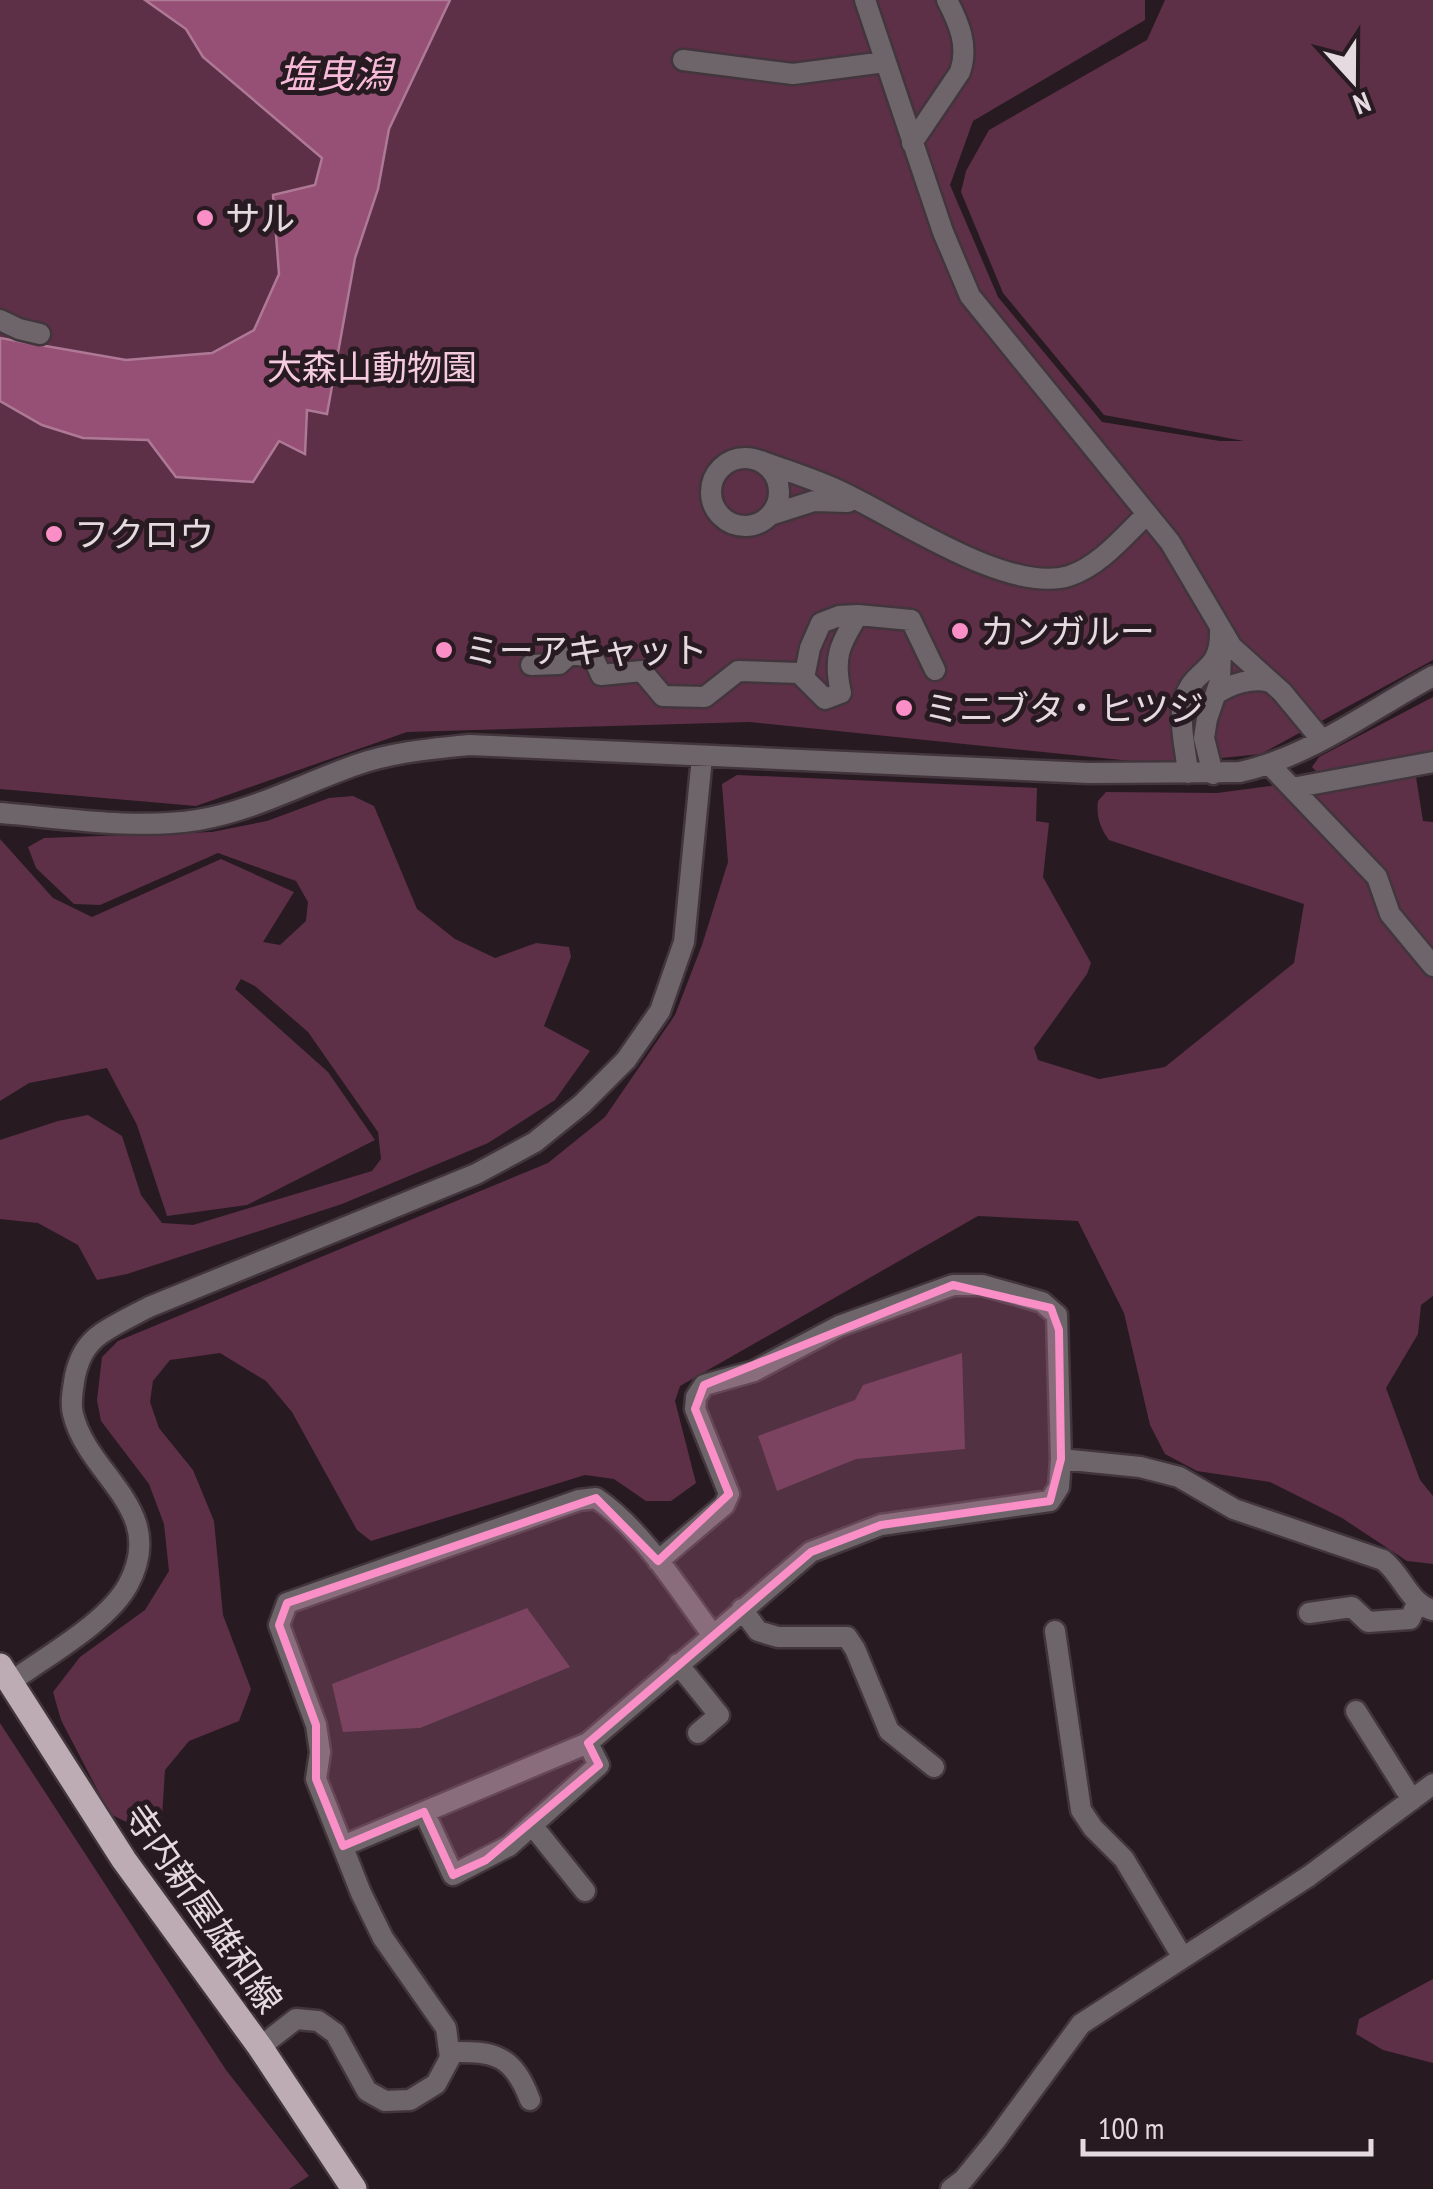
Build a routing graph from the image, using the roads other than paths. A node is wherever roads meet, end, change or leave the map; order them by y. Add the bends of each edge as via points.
1 (865, 0) edge
2 (947, 0) edge
3 (683, 60) dead end
4 (885, 62) junction
5 (912, 143) junction
6 (0, 320) edge
7 (40, 334) dead end
8 (761, 461) junction
9 (865, 505) junction
10 (1147, 514) junction
11 (770, 515) junction
12 (858, 615) junction
13 (1220, 642) junction
14 (531, 665) dead end
15 (935, 670) dead end
16 (1433, 676) edge
17 (804, 678) junction
18 (1270, 682) junction
19 (1216, 694) junction
20 (1321, 739) junction
21 (702, 757) junction
22 (1433, 762) edge
23 (1268, 764) junction
24 (1188, 773) junction
25 (1212, 774) junction
26 (1292, 788) junction
27 (0, 813) edge
28 (1433, 966) edge
29 (1061, 1459) junction
30 (658, 1562) junction
31 (1425, 1607) edge
32 (742, 1609) junction
33 (1309, 1614) dead end
34 (1054, 1631) dead end
35 (712, 1634) junction
36 (678, 1664) junction
37 (5, 1674) edge
38 (1356, 1711) dead end
39 (698, 1733) dead end
40 (588, 1742) junction
41 (934, 1767) dead end
42 (1433, 1784) edge
43 (1412, 1800) junction
44 (424, 1812) junction
45 (532, 1825) junction
46 (342, 1846) junction
47 (585, 1891) dead end
48 (1183, 1958) junction
49 (260, 2046) junction
50 (450, 2052) junction
51 (530, 2100) dead end
52 (354, 2189) edge
53 (950, 2189) edge

1 - 4 street
2 - 5 street via 964,58
3 - 4 street via 793,74
4 - 5 street
5 - 10 street via 970,296
6 - 7 street
8 - 9 street
8 - 11 street via 780,487
8 - 11 street via 739,458 720,469 712,502 736,525 759,524
9 - 10 street via 996,570 1037,580 1081,571
9 - 11 street via 814,501
10 - 13 street via 1184,564
12 - 15 street via 911,620
12 - 17 street via 821,623
12 - 17 street via 835,667 841,693 825,699
13 - 18 street
13 - 19 street
13 - 24 street via 1214,663 1184,700
14 - 17 street via 559,664 570,654 594,656 601,675 642,671 662,696 705,697 738,671
16 - 20 street
18 - 19 street
18 - 20 street
19 - 25 street via 1204,738
20 - 23 street
21 - 24 street
21 - 27 street via 469,746 360,764 197,820 150,824
21 - 37 street via 684,942 660,1011 626,1060 582,1104 535,1142 476,1174 149,1306 100,1334 79,1356 72,1412 83,1440 128,1502 138,1529 138,1557 108,1610
22 - 26 street
23 - 25 street
23 - 26 street
24 - 25 street
26 - 28 street via 1378,877 1390,914
29 - 30 street via 1057,1316 1042,1302 953,1285 839,1326 754,1371 704,1385 695,1408 729,1494
29 - 31 street via 1178,1477 1234,1509 1383,1560
29 - 32 street via 1050,1500 881,1525 812,1552
30 - 35 street
30 - 46 street via 596,1498 287,1603 279,1625 316,1725 316,1778
31 - 33 street via 1410,1619 1368,1622 1352,1607
32 - 35 street
32 - 41 street via 758,1631 778,1637 847,1637 889,1731
34 - 48 street via 1081,1810 1124,1859
35 - 36 street
36 - 39 street via 719,1715
36 - 40 street
37 - 49 main road, 寺内新屋雄和線 via 124,1860
38 - 43 street
40 - 44 street
40 - 45 street via 599,1765
42 - 43 street
43 - 48 street
44 - 45 street via 452,1876 509,1846
44 - 46 street
45 - 47 street
46 - 50 street via 384,1938 446,2028
48 - 53 street via 1081,2024 996,2141
49 - 50 street via 296,2019 318,2021 335,2033 367,2090 385,2102 410,2100 436,2084
49 - 52 main road, 寺内新屋雄和線
50 - 51 street via 507,2060

